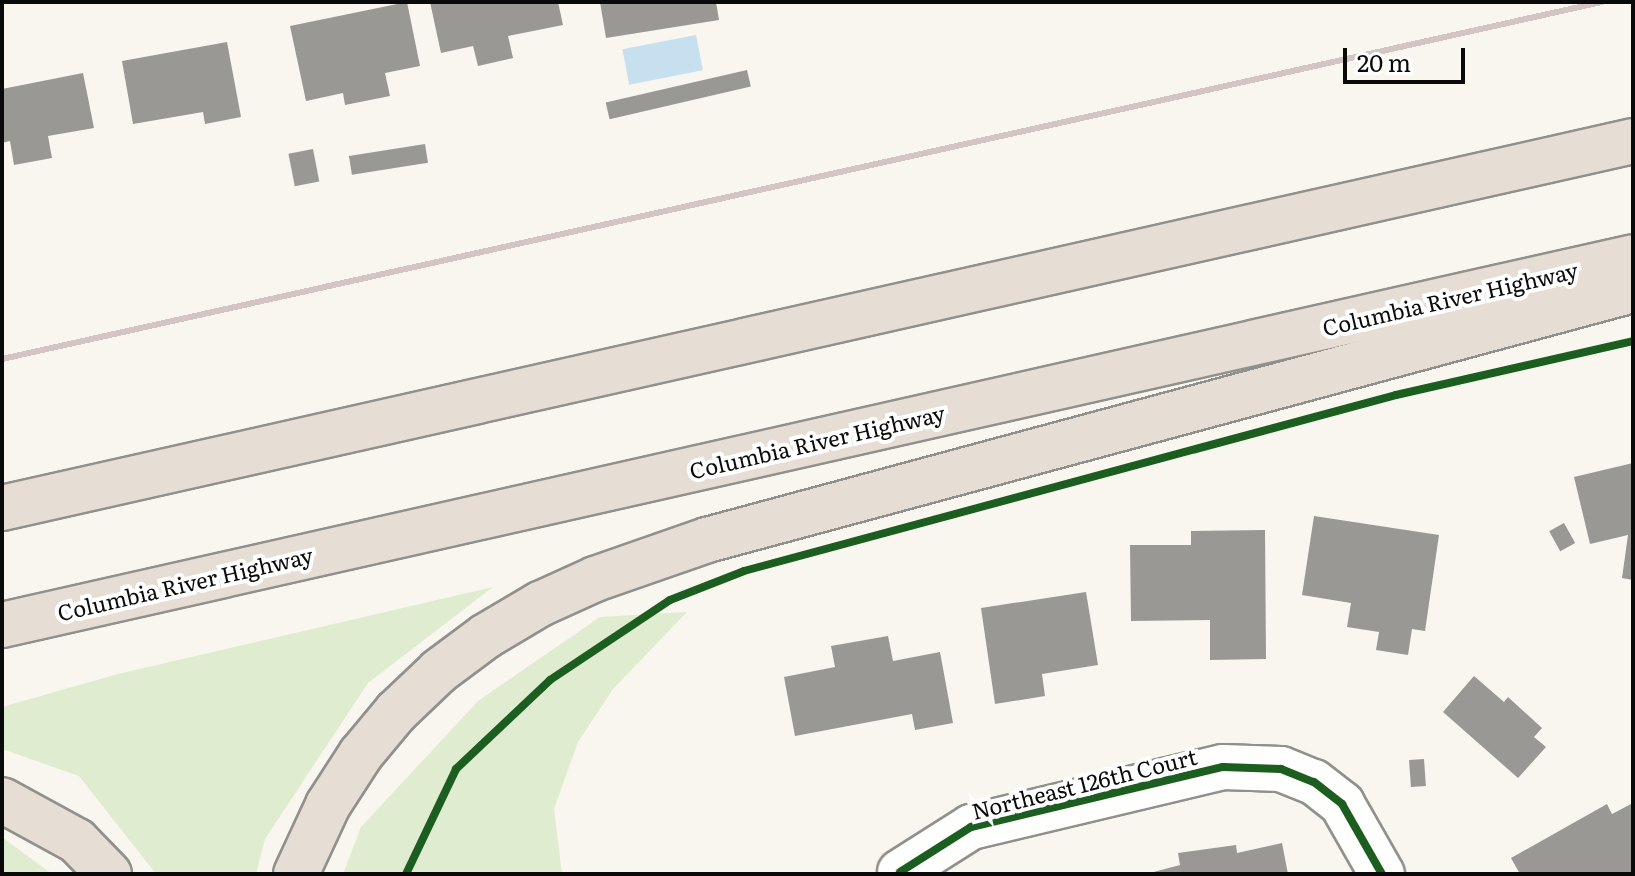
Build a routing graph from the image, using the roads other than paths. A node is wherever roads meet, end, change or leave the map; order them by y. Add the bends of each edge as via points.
1 (1633, 141) edge
2 (1633, 257) edge
3 (1633, 290) edge
4 (2, 508) edge
5 (2, 625) edge
6 (2, 800) edge
7 (900, 872) dead end
8 (109, 874) edge
9 (296, 874) edge
10 (1382, 874) edge

1 - 4 highway
2 - 5 highway, Columbia River Highway
3 - 9 highway via 707,540 595,579 486,636 396,712 328,805
6 - 8 highway via 77,841
7 - 10 street, Northeast 126th Court via 971,827 1223,767 1281,769 1314,782 1342,804

